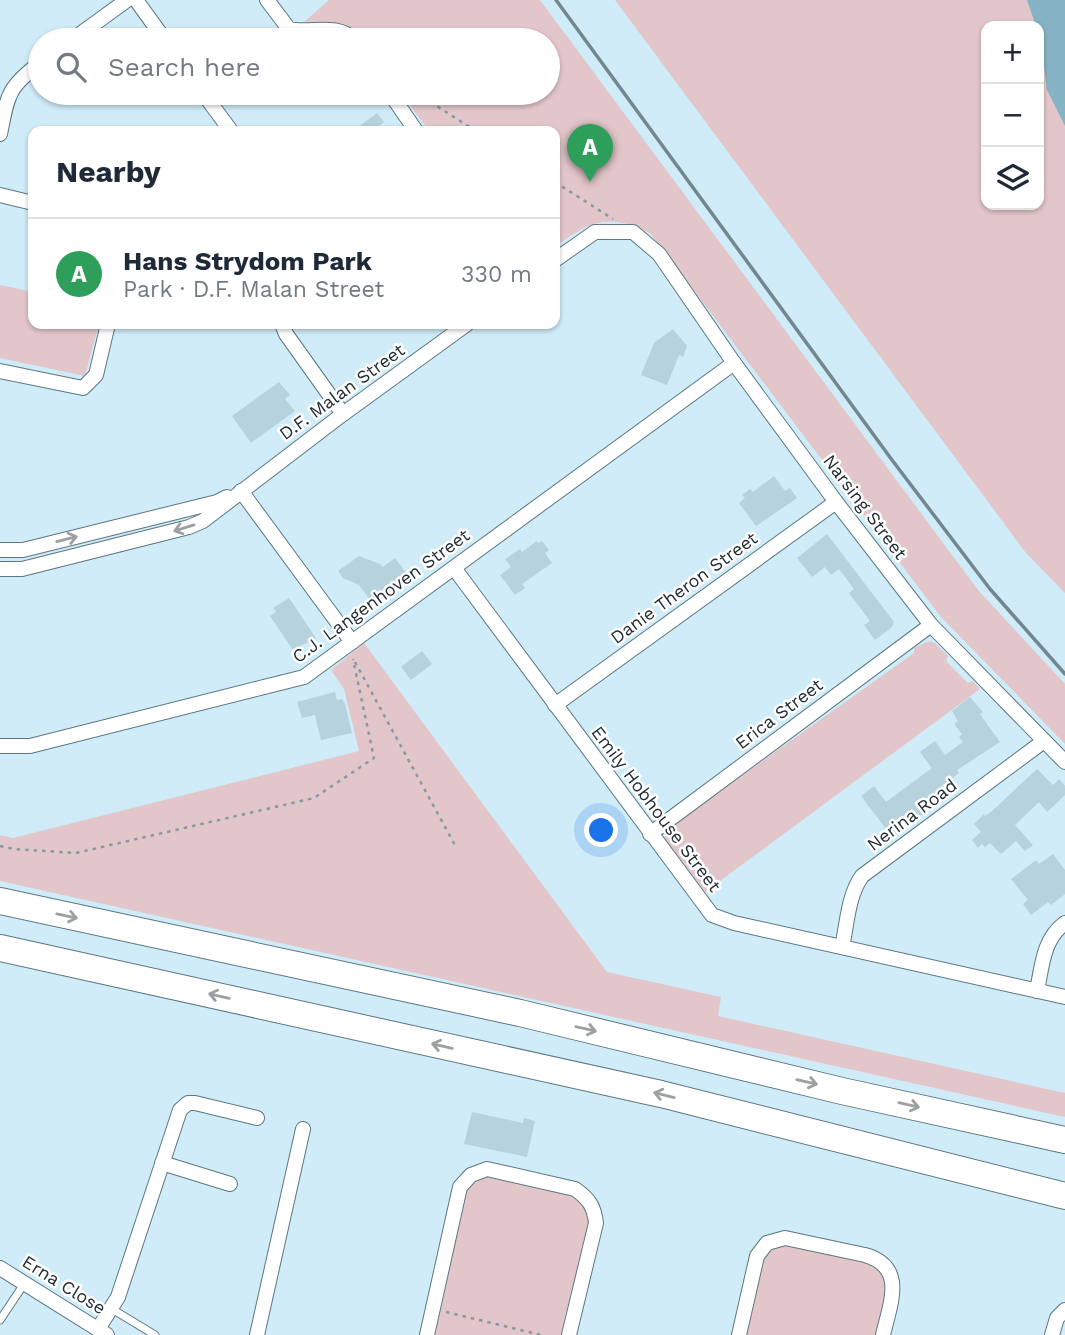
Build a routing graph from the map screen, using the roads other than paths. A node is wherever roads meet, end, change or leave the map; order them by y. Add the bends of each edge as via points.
1 (127, 0) edge
2 (136, 0) edge
3 (267, 0) edge
4 (88, 28) edge
5 (156, 28) edge
6 (288, 28) edge
7 (28, 72) edge
8 (211, 105) edge
9 (398, 105) edge
10 (226, 126) edge
11 (413, 126) edge
12 (0, 134) edge
13 (0, 195) edge
14 (28, 202) edge
15 (560, 256) edge
16 (107, 329) edge
17 (284, 329) edge
18 (460, 329) edge
19 (734, 363) junction
20 (0, 371) edge
21 (343, 414) junction
22 (241, 491) junction
23 (836, 502) junction
24 (6, 551) edge
25 (454, 568) junction
26 (0, 569) edge
27 (16, 569) junction
28 (931, 625) junction
29 (352, 642) junction
30 (555, 705) junction
31 (1045, 741) junction
32 (0, 746) edge
33 (1065, 762) edge
34 (650, 834) junction
35 (0, 901) edge
36 (1065, 923) edge
37 (842, 947) junction
38 (0, 948) edge
39 (1037, 991) junction
40 (1065, 997) edge
41 (730, 1112) junction
42 (257, 1118) dead end
43 (303, 1129) dead end
44 (1059, 1138) edge
45 (162, 1163) junction
46 (230, 1184) dead end
47 (1065, 1185) edge
48 (1065, 1196) edge
49 (0, 1268) edge
50 (24, 1283) junction
51 (112, 1309) junction
52 (1065, 1310) edge
53 (0, 1320) edge
54 (103, 1332) edge
55 (155, 1335) edge
56 (257, 1335) edge
57 (427, 1335) edge
58 (569, 1335) edge
59 (739, 1335) edge
60 (883, 1335) edge
61 (1052, 1335) edge

1 - 4 street
2 - 5 street
3 - 6 street
7 - 12 street via 11,89
8 - 10 street
9 - 11 street
13 - 14 street
15 - 19 street, Narsing Street via 595,232 633,232 659,254
16 - 20 street via 96,375 83,388
17 - 21 street
18 - 21 street, D.F. Malan Street
19 - 23 street, Narsing Street
19 - 25 street, C.J. Langenhoven Street
21 - 22 street, D.F. Malan Street
24 -> 22 street, D.F. Malan Street via 217,502
22 -> 27 street, D.F. Malan Street via 189,527
22 - 29 street
23 - 28 street, Narsing Street
23 - 30 street, Danie Theron Street
24 - 27 street
25 - 29 street, C.J. Langenhoven Street
25 - 30 street, Emily Hobhouse Street
26 - 27 street, D.F. Malan Street
28 - 31 street, Narsing Street
28 - 34 street, Erica Street
29 - 32 street, C.J. Langenhoven Street via 292,681 30,746
30 - 34 street, Emily Hobhouse Street
31 - 33 street, Narsing Street
31 - 37 street, Nerina Road via 862,876 853,894
34 - 37 street, Emily Hobhouse Street via 712,915
35 -> 44 highway via 520,1013
36 - 39 street via 1046,946
37 - 39 street, Emily Hobhouse Street
41 -> 38 highway
39 - 40 street, Emily Hobhouse Street
41 - 47 highway
41 - 48 highway
42 - 45 street via 188,1103 177,1116
43 - 56 street
45 - 46 street
45 - 51 street
49 - 50 street, Erna Close
50 - 53 lane
50 - 54 street, Erna Close
51 - 54 street
51 - 55 lane
52 - 61 street
57 - 58 street via 460,1186 487,1169 575,1189 594,1208 596,1223
59 - 60 street via 757,1256 767,1243 785,1238 877,1258 884,1264 893,1280

